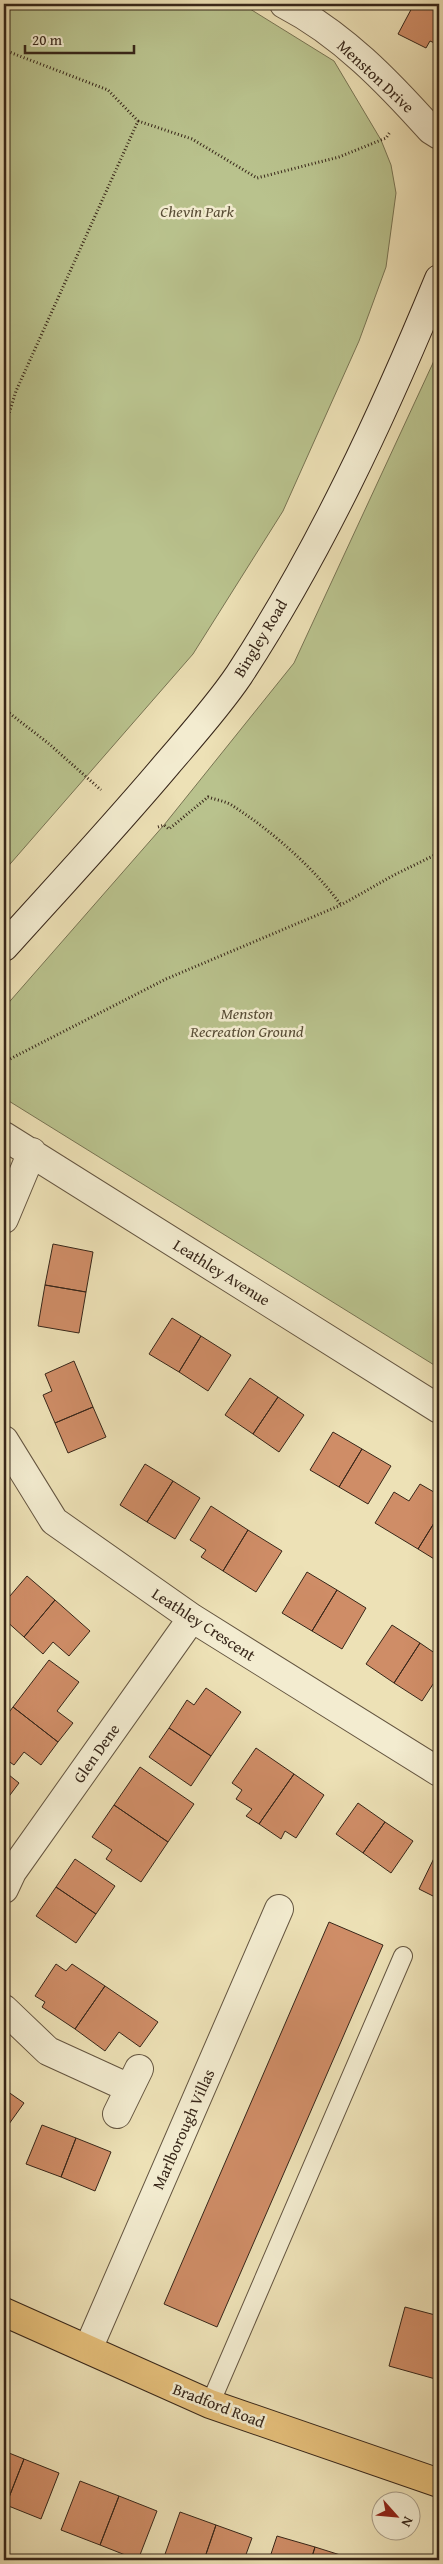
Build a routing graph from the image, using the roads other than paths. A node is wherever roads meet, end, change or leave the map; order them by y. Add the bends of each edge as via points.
1 (300, 7) edge
2 (439, 135) edge
3 (439, 279) edge
4 (4, 947) edge
5 (4, 1136) edge
6 (32, 1152) junction
7 (4, 1219) edge
8 (439, 1409) edge
9 (4, 1440) edge
10 (192, 1618) junction
11 (439, 1772) edge
12 (4, 1889) edge
13 (279, 1909) dead end
14 (403, 1956) dead end
15 (4, 2008) edge
16 (116, 2114) dead end
17 (4, 2312) edge
18 (88, 2349) junction
19 (210, 2404) junction
20 (439, 2483) edge

1 - 2 street, Menston Drive via 356,52
3 - 4 street, Bingley Road via 352,474 302,568 238,675 155,779
5 - 6 street, Leathley Avenue
6 - 7 street
6 - 8 street, Leathley Avenue
9 - 10 street, Leathley Crescent via 54,1521
10 - 11 street, Leathley Crescent
10 - 12 street, Glen Dene via 12,1872
13 - 18 street, Marlborough Villas
14 - 19 lane
15 - 16 street via 48,2051 134,2078
17 - 18 main road, Bradford Road
18 - 19 main road, Bradford Road
19 - 20 main road, Bradford Road

